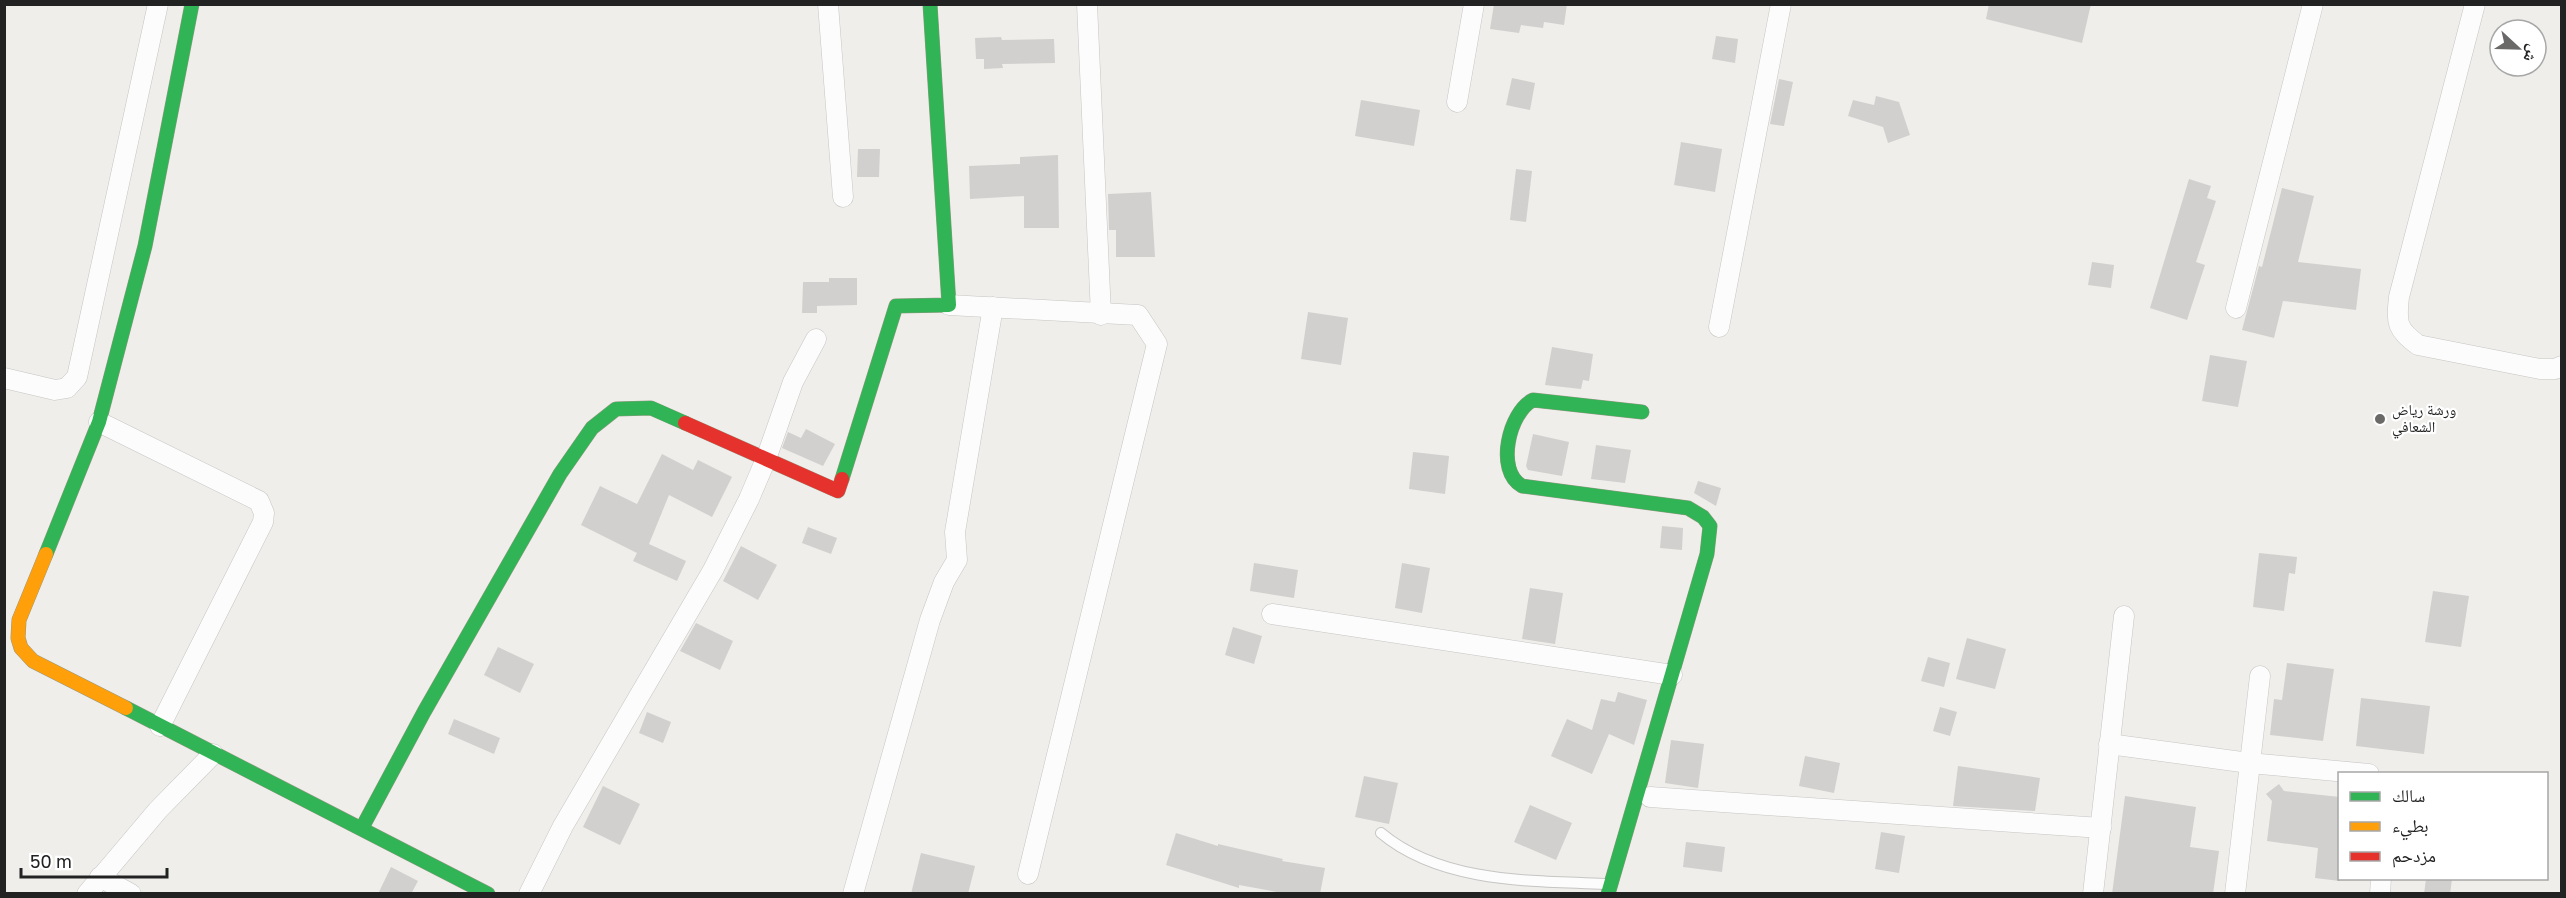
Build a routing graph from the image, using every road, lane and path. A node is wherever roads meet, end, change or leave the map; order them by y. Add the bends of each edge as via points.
1 (158, 4) edge
2 (192, 4) edge
3 (828, 4) edge
4 (930, 4) edge
5 (1088, 4) edge
6 (1474, 4) edge
7 (1781, 4) edge
8 (2313, 4) edge
9 (2475, 4) edge
10 (1457, 102) dead end
11 (843, 197) dead end
12 (949, 305) junction
13 (993, 308) junction
14 (2235, 308) dead end
15 (1101, 315) junction
16 (1719, 327) dead end
17 (816, 339) dead end
18 (2562, 366) edge
19 (4, 378) edge
20 (1642, 412) dead end
21 (99, 422) junction
22 (766, 459) junction
23 (1272, 614) dead end
24 (2124, 616) dead end
25 (1671, 675) junction
26 (2260, 676) dead end
27 (160, 726) junction
28 (2109, 744) junction
29 (213, 754) junction
30 (2249, 763) junction
31 (2347, 772) edge
32 (1650, 797) dead end
33 (363, 826) junction
34 (2101, 828) junction
35 (1381, 833) dead end
36 (1028, 874) dead end
37 (100, 877) junction
38 (1612, 890) edge
39 (87, 894) edge
40 (131, 894) edge
41 (488, 894) edge
42 (529, 894) edge
43 (853, 894) edge
44 (2093, 894) edge
45 (2235, 894) edge

1 - 19 street via 77,377 67,388 55,390
2 - 21 street via 145,246
3 - 11 street
4 - 12 street
5 - 15 street
6 - 10 street
7 - 16 street
8 - 14 street
9 - 18 street via 2397,316 2402,333 2418,345 2540,369
12 - 13 street
12 - 22 street via 896,306 838,491
13 - 15 street
13 - 43 street via 955,532 957,560 930,620
15 - 36 street via 1138,315 1157,344
17 - 22 street via 793,382
20 - 25 street via 1533,400 1516,415 1508,444 1509,463 1512,477 1529,488 1688,508 1709,521 1712,531 1707,554
21 - 27 street via 15,638 21,651 33,661
21 - 27 street via 259,501 264,513 263,522
22 - 33 street via 651,408 616,409 592,428 560,474
22 - 42 street via 713,570 563,826
23 - 25 street
24 - 28 street
25 - 38 street
26 - 30 street
27 - 29 street
28 - 30 street
28 - 34 street
29 - 33 street
29 - 37 street
30 - 31 street
30 - 45 street
32 - 34 street
33 - 41 street
34 - 44 street
35 - 38 lane via 1400,849 1438,864 1511,880
37 - 39 street
37 - 40 street

